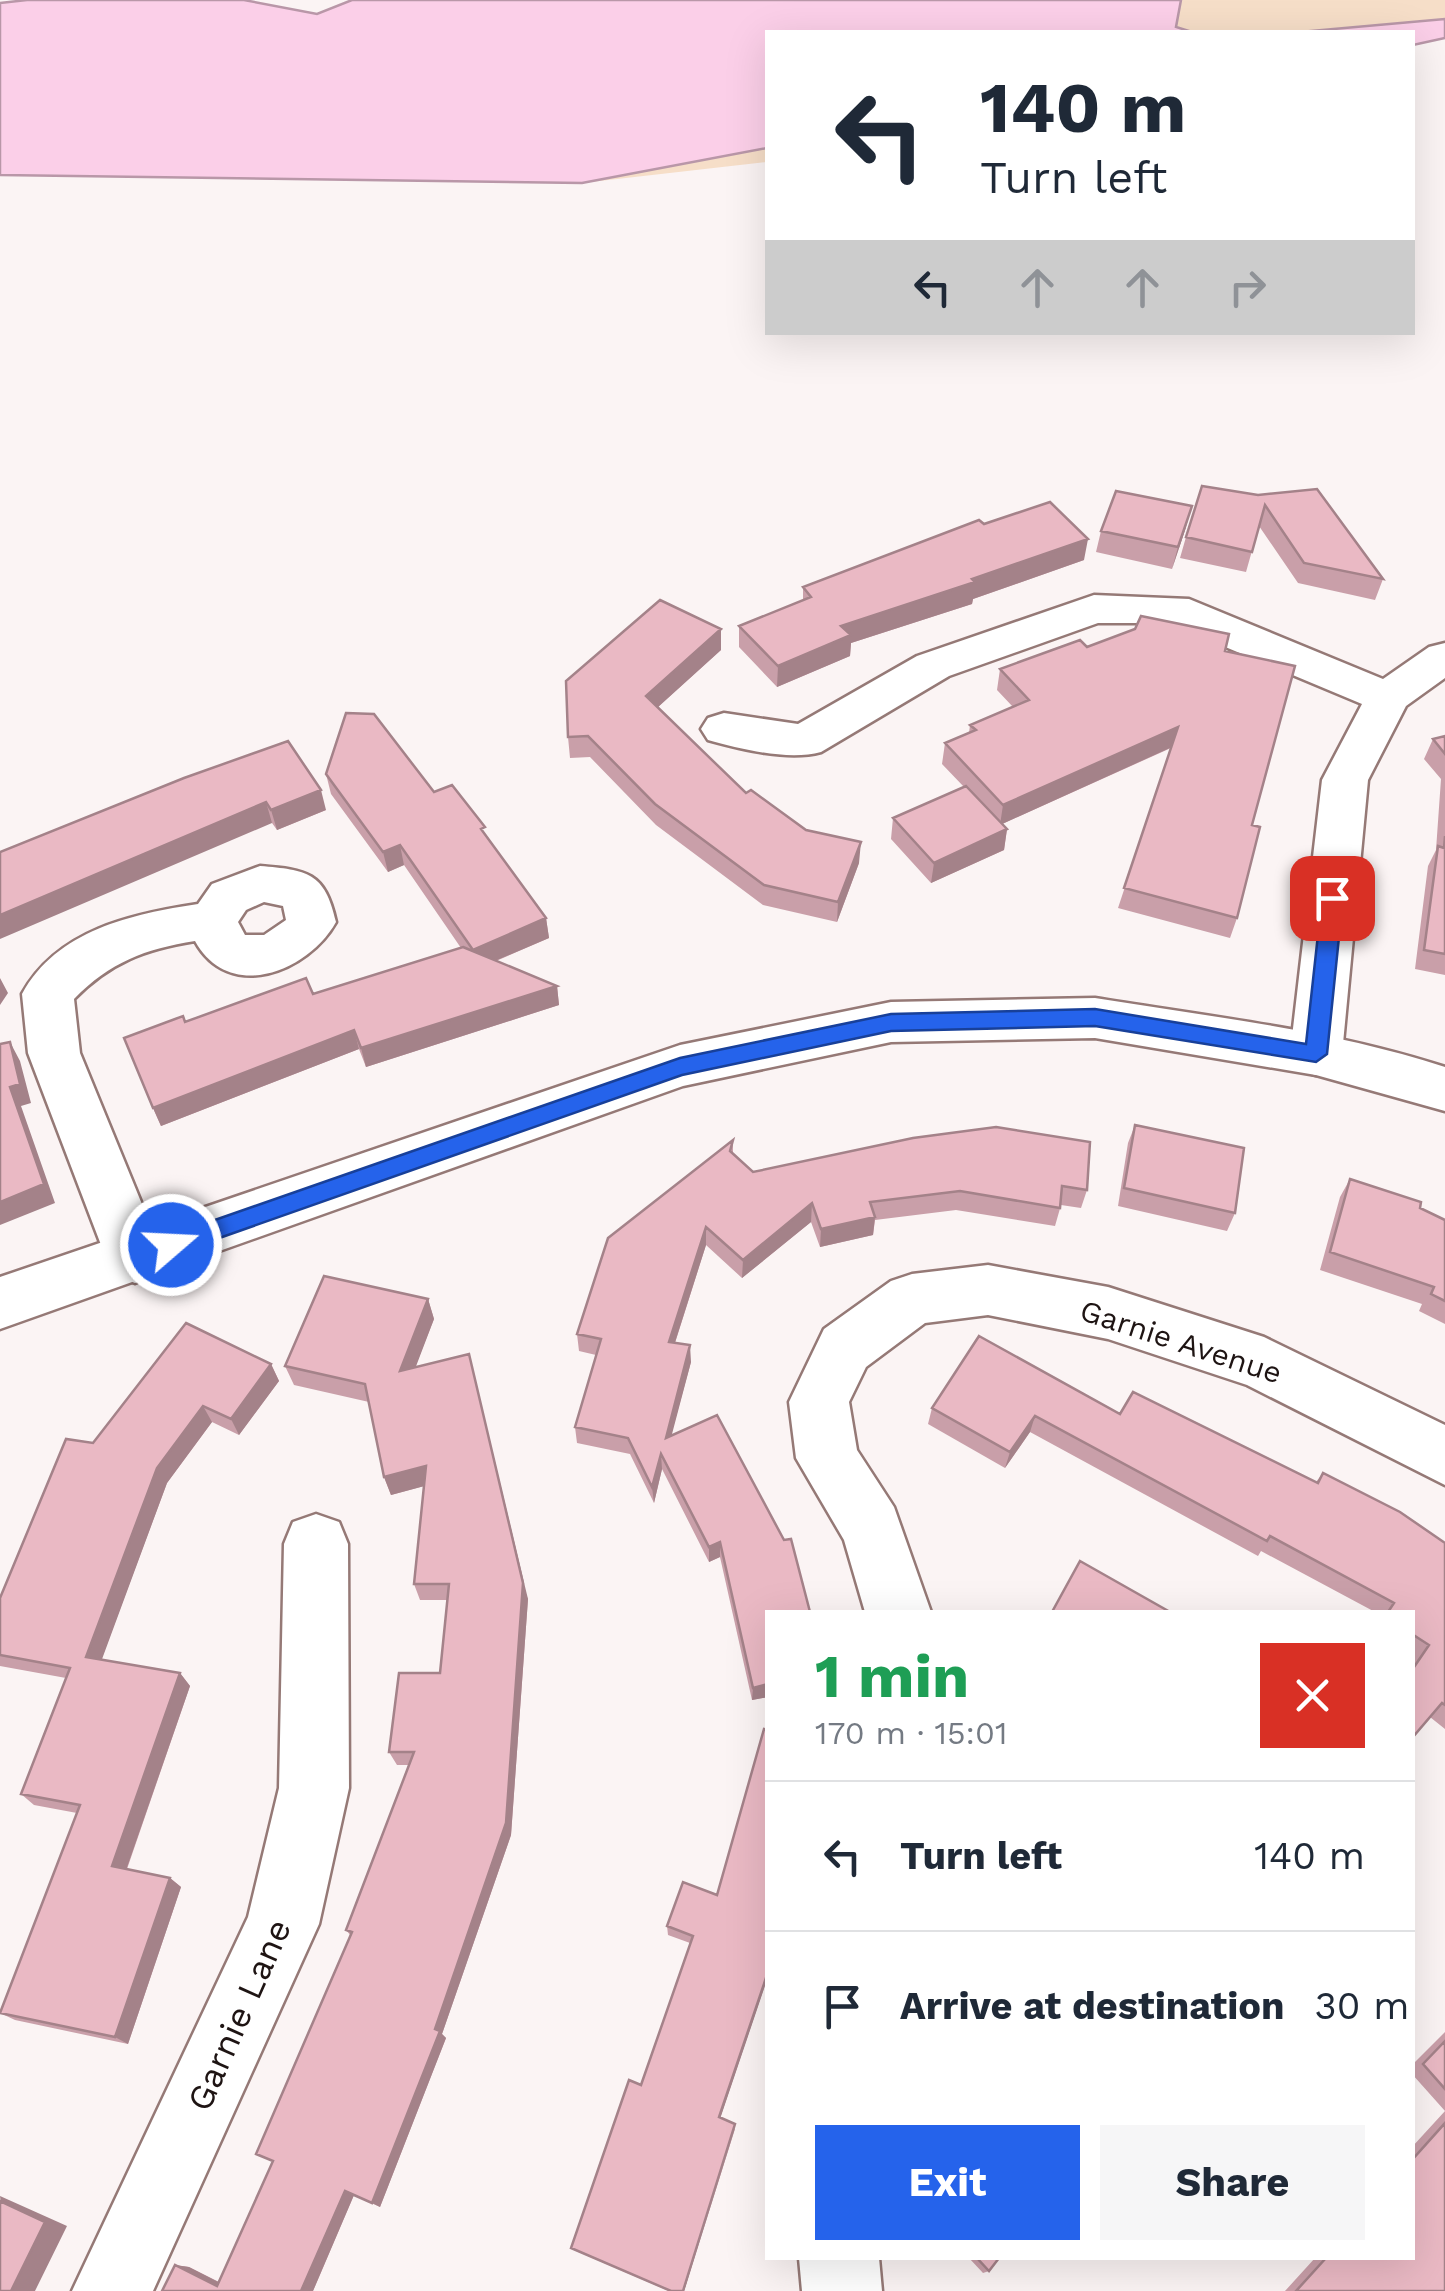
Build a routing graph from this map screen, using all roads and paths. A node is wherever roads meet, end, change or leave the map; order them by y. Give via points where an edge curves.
1 (1445, 657) edge
2 (1388, 697) junction
3 (724, 729) dead end
4 (212, 920) dead end
5 (1316, 1054) junction
6 (1445, 1089) edge
7 (134, 1258) junction
8 (0, 1303) edge
9 (1445, 1456) edge
10 (316, 1544) dead end
11 (897, 1610) edge
12 (839, 2260) edge
13 (112, 2291) edge
14 (842, 2291) edge

1 - 2 street
2 - 3 street via 1174,609 1094,609 933,666 805,741
2 - 5 street via 1345,780
4 - 7 street via 128,933 77,962 48,994 54,1054
5 - 6 street
5 - 7 street via 1095,1018 891,1022 680,1066
7 - 8 street
9 - 11 street, Garnie Avenue via 1264,1364 1108,1313 988,1290 912,1299 845,1348 818,1402 826,1458 872,1528
10 - 13 street, Garnie Lane via 314,1788 283,1924
12 - 14 street

